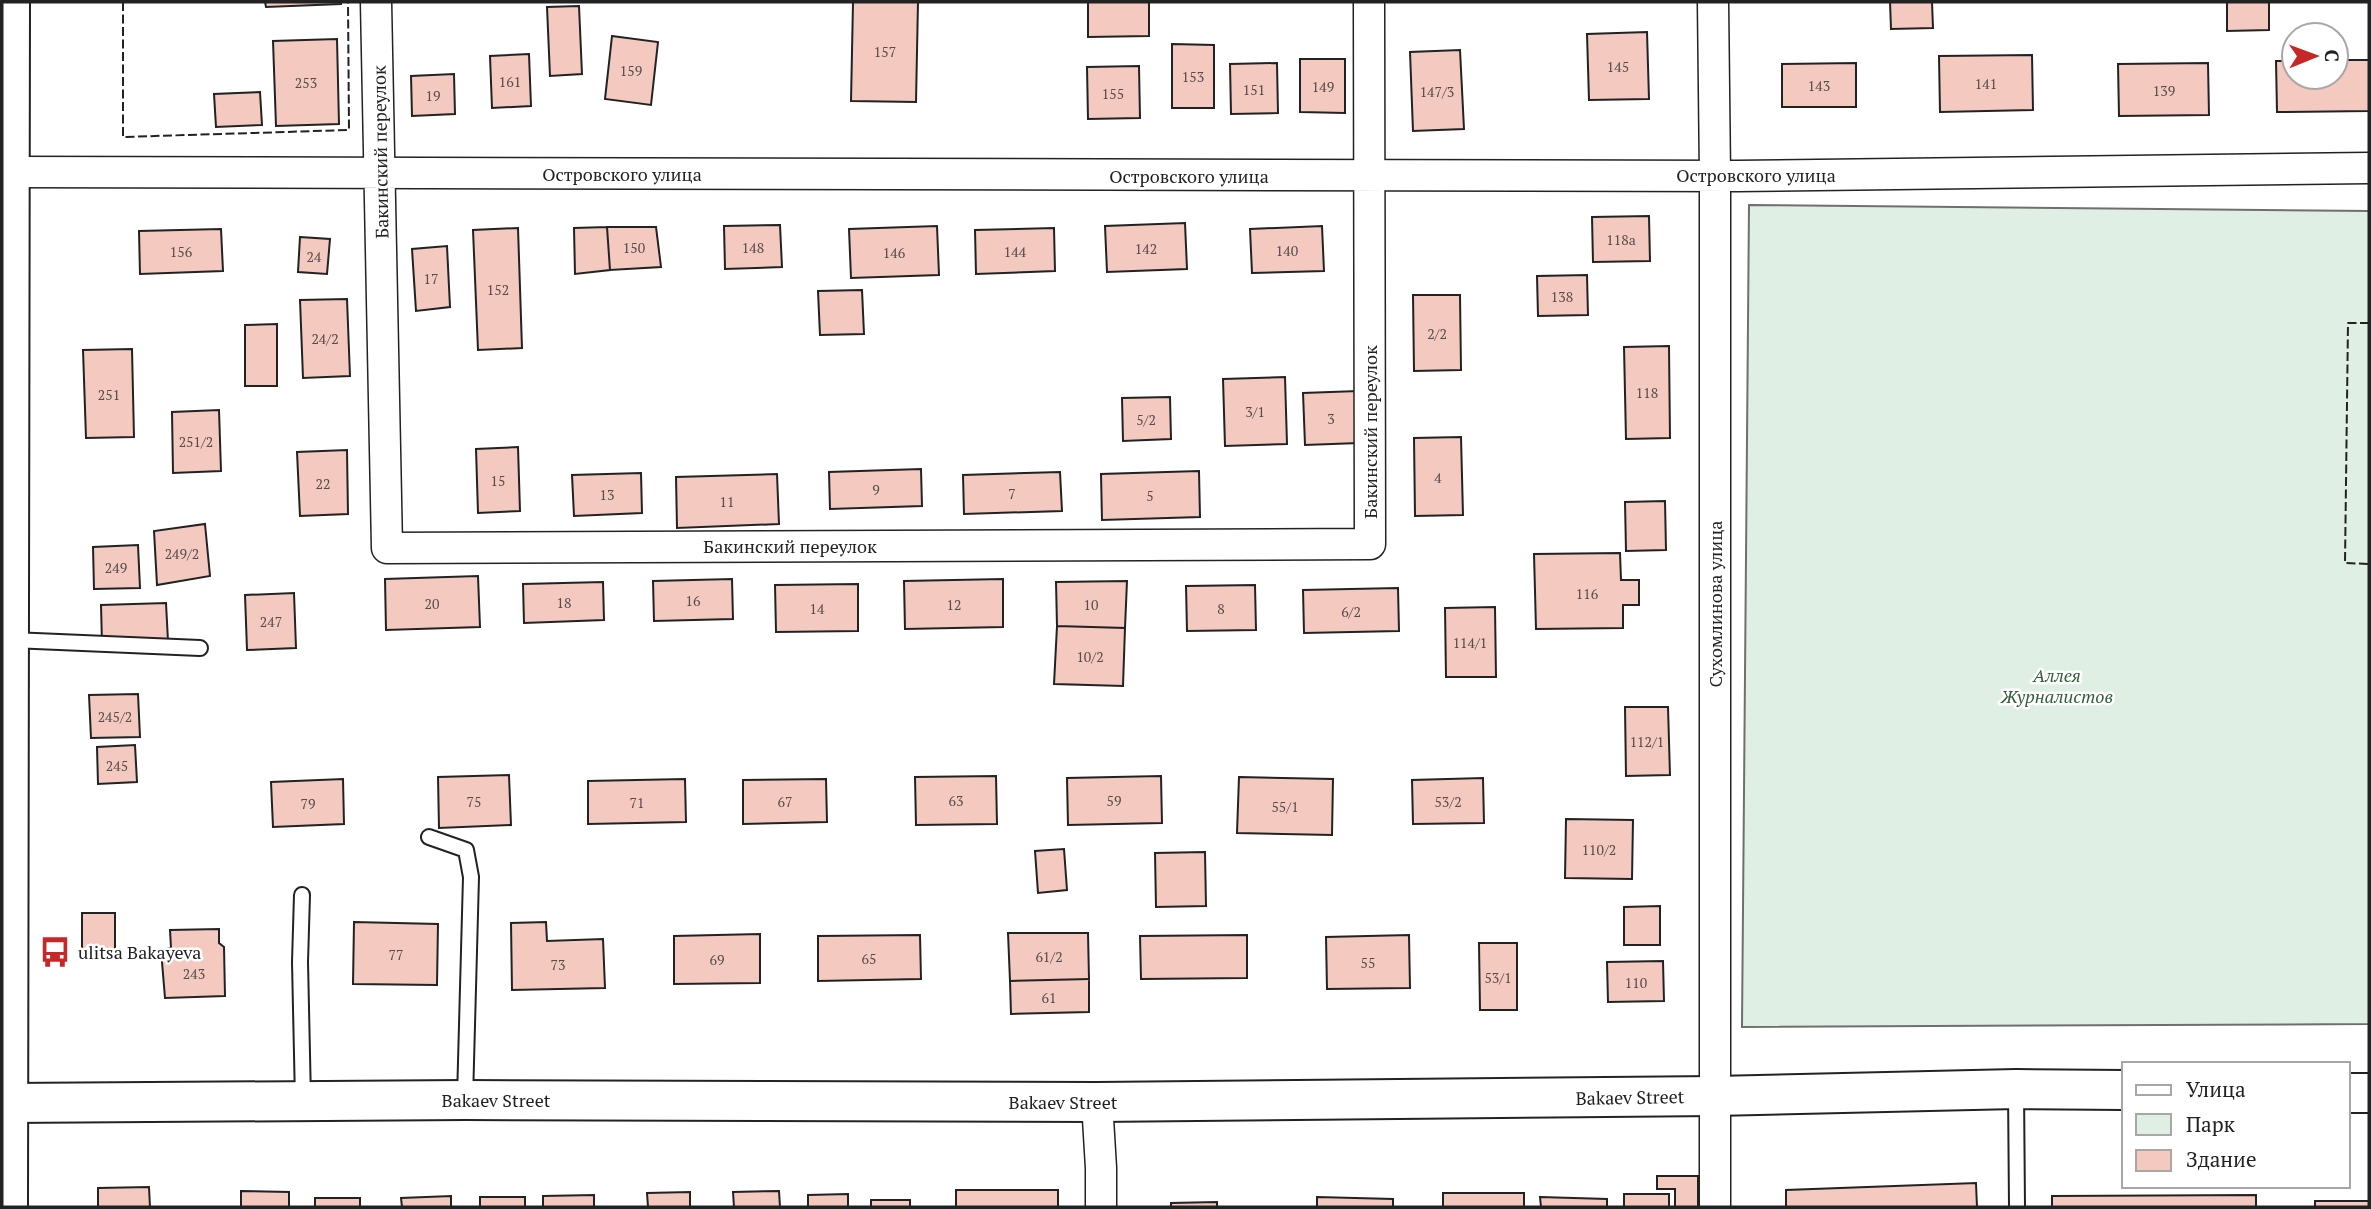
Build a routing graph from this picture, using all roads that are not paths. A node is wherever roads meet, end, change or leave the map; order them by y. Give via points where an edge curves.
1 (10, 2) edge
2 (376, 2) edge
3 (1370, 2) edge
4 (1713, 2) edge
5 (2369, 168) edge
6 (9, 172) junction
7 (380, 173) junction
8 (1370, 176) junction
9 (1715, 176) junction
10 (8, 640) junction
11 (200, 648) dead end
12 (429, 837) dead end
13 (302, 895) dead end
14 (2016, 1089) junction
15 (2122, 1090) edge
16 (2350, 1093) edge
17 (2369, 1093) edge
18 (1715, 1096) junction
19 (465, 1100) junction
20 (303, 1101) junction
21 (1097, 1102) junction
22 (5, 1103) edge
23 (8, 1207) edge
24 (1101, 1207) edge
25 (1715, 1207) edge
26 (2017, 1207) edge

1 - 6 main road
2 - 7 street, Бакинский переулок
3 - 8 street
4 - 9 street, Сухомлинова улица
5 - 9 street, Островского улица
6 - 7 street, Островского улица
6 - 10 main road
7 - 8 street, Островского улица
7 - 8 street, Бакинский переулок via 387,548 1370,544
8 - 9 street, Островского улица
9 - 18 street, Сухомлинова улица
10 - 11 lane
10 - 22 main road
12 - 19 lane via 466,850 471,877
13 - 20 lane
14 - 15 main road, Bakaev Street
14 - 18 main road, Bakaev Street
14 - 26 lane
16 - 17 main road
18 - 21 main road, Bakaev Street
18 - 25 street, Сухомлинова улица
19 - 20 main road, Bakaev Street
19 - 21 main road, Bakaev Street
20 - 22 main road, Bakaev Street
21 - 24 street
22 - 23 main road

